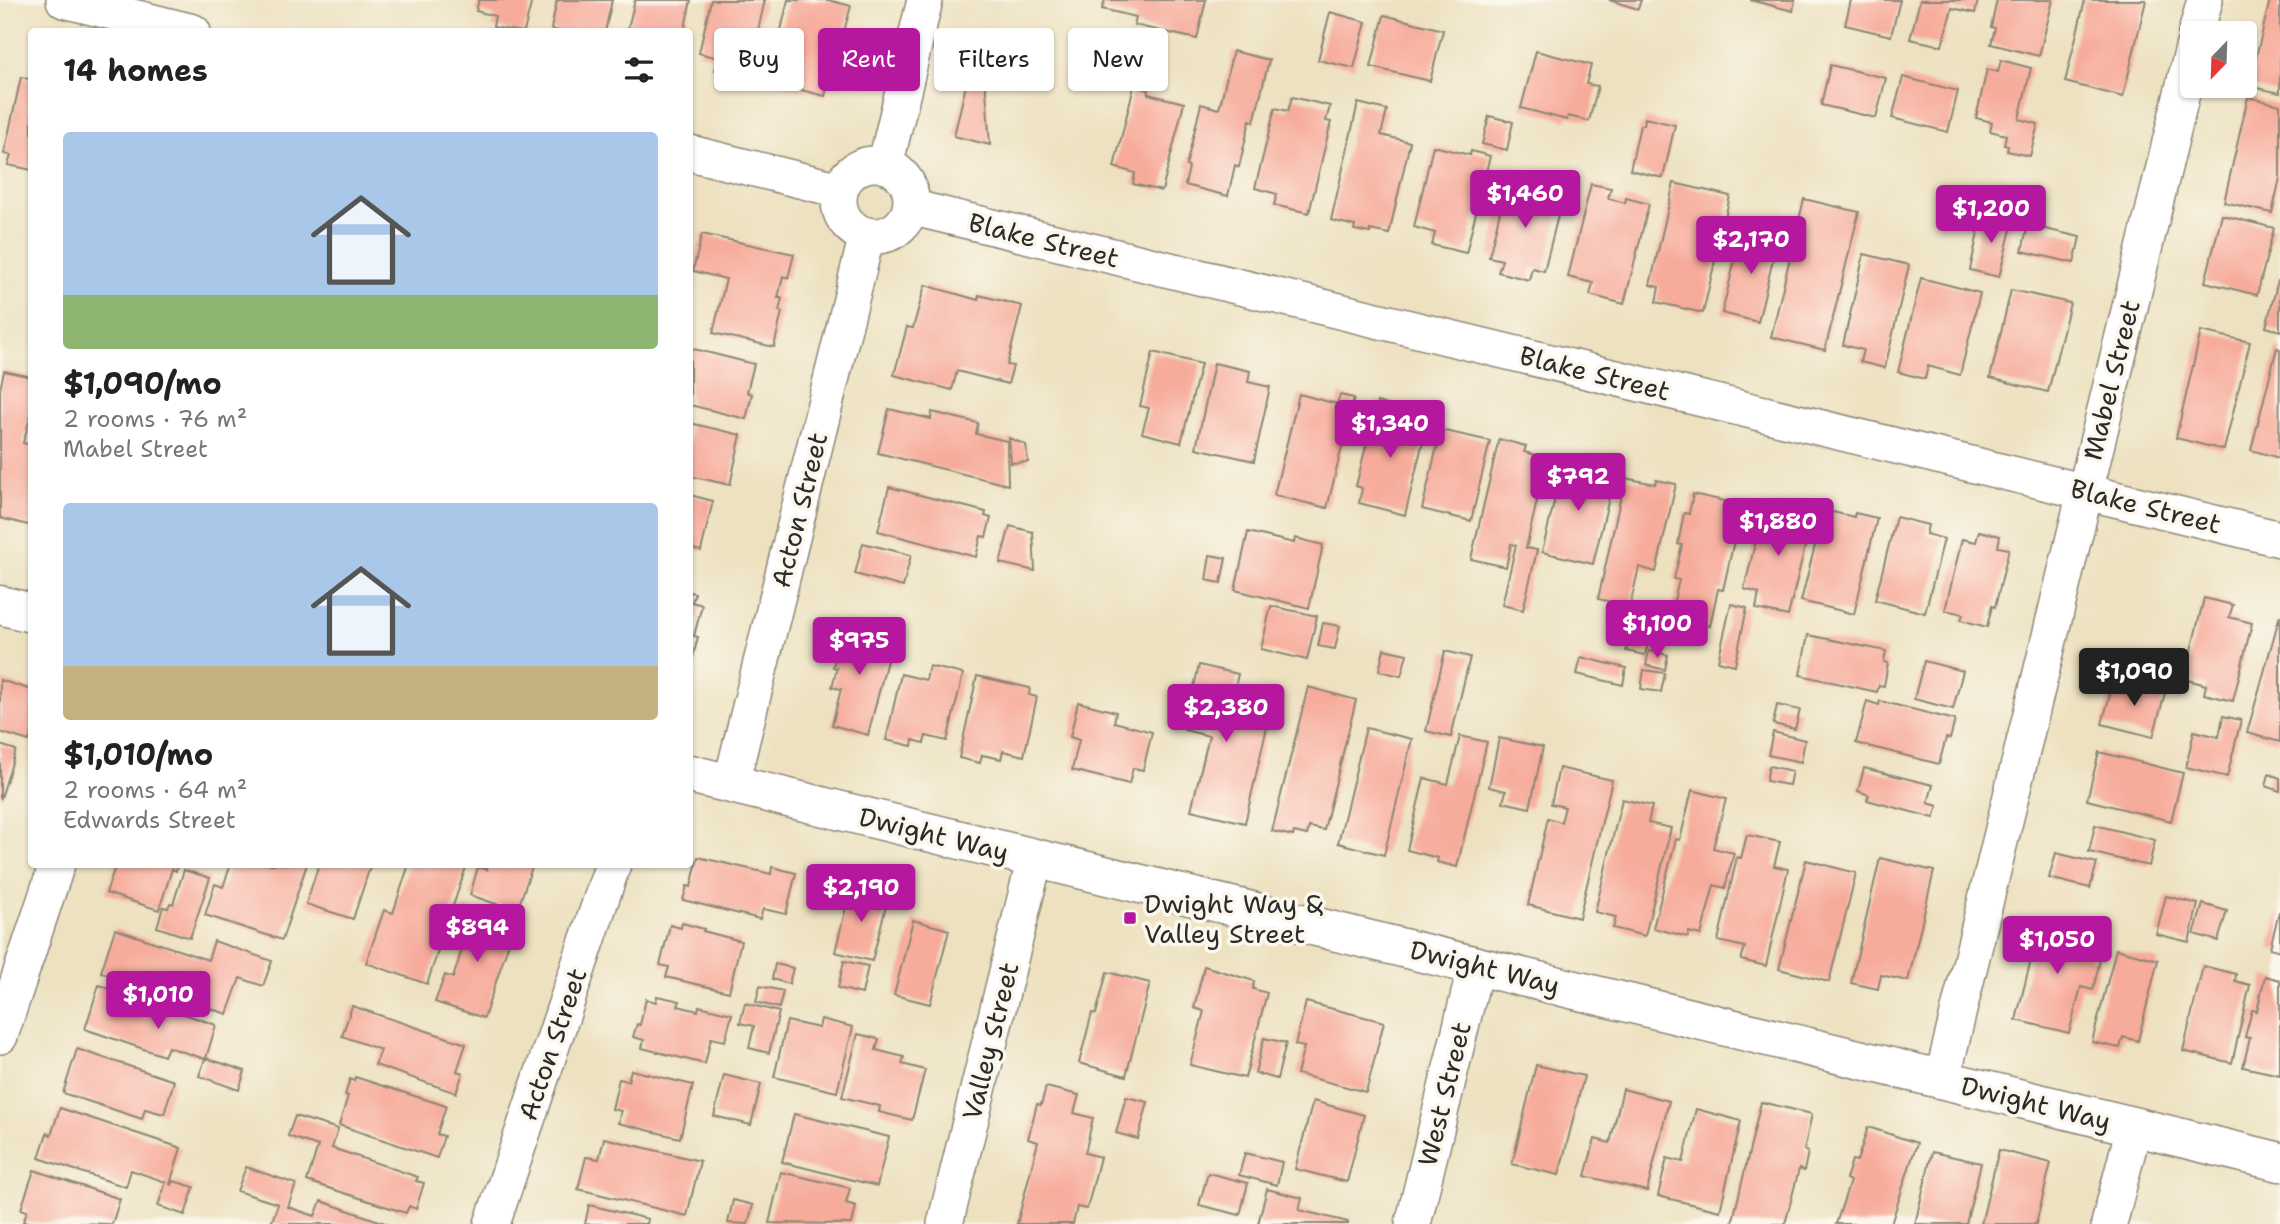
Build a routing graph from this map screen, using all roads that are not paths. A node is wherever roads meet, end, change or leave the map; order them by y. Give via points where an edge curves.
1 (64, 0) edge
2 (925, 0) edge
3 (2205, 0) edge
4 (2199, 21) edge
5 (177, 28) edge
6 (2181, 98) edge
7 (693, 154) edge
8 (885, 166) junction
9 (840, 190) junction
10 (910, 207) junction
11 (866, 235) junction
12 (2084, 491) junction
13 (2280, 539) edge
14 (0, 605) edge
15 (28, 612) edge
16 (693, 775) edge
17 (731, 784) junction
18 (1035, 858) junction
19 (56, 868) edge
20 (611, 868) edge
21 (1476, 965) junction
22 (0, 1036) edge
23 (1942, 1080) junction
24 (2134, 1127) junction
25 (2280, 1162) edge
26 (492, 1224) edge
27 (945, 1224) edge
28 (1413, 1224) edge
29 (2109, 1224) edge

1 - 5 street
2 - 8 street
3 - 4 street
6 - 12 street, Mabel Street
7 - 9 street
8 - 9 street via 858,169
8 - 10 street via 909,186
9 - 11 street via 844,217
10 - 11 street via 906,218 888,234
10 - 12 street, Blake Street
11 - 17 street, Acton Street
12 - 13 street, Blake Street
12 - 23 street, Mabel Street
14 - 15 street
16 - 17 street, Dwight Way
17 - 18 street, Dwight Way
18 - 21 street, Dwight Way
18 - 27 street, Valley Street
19 - 22 street
20 - 26 street, Acton Street
21 - 23 street, Dwight Way
21 - 28 street, West Street
23 - 24 street, Dwight Way
24 - 25 street, Dwight Way
24 - 29 street

